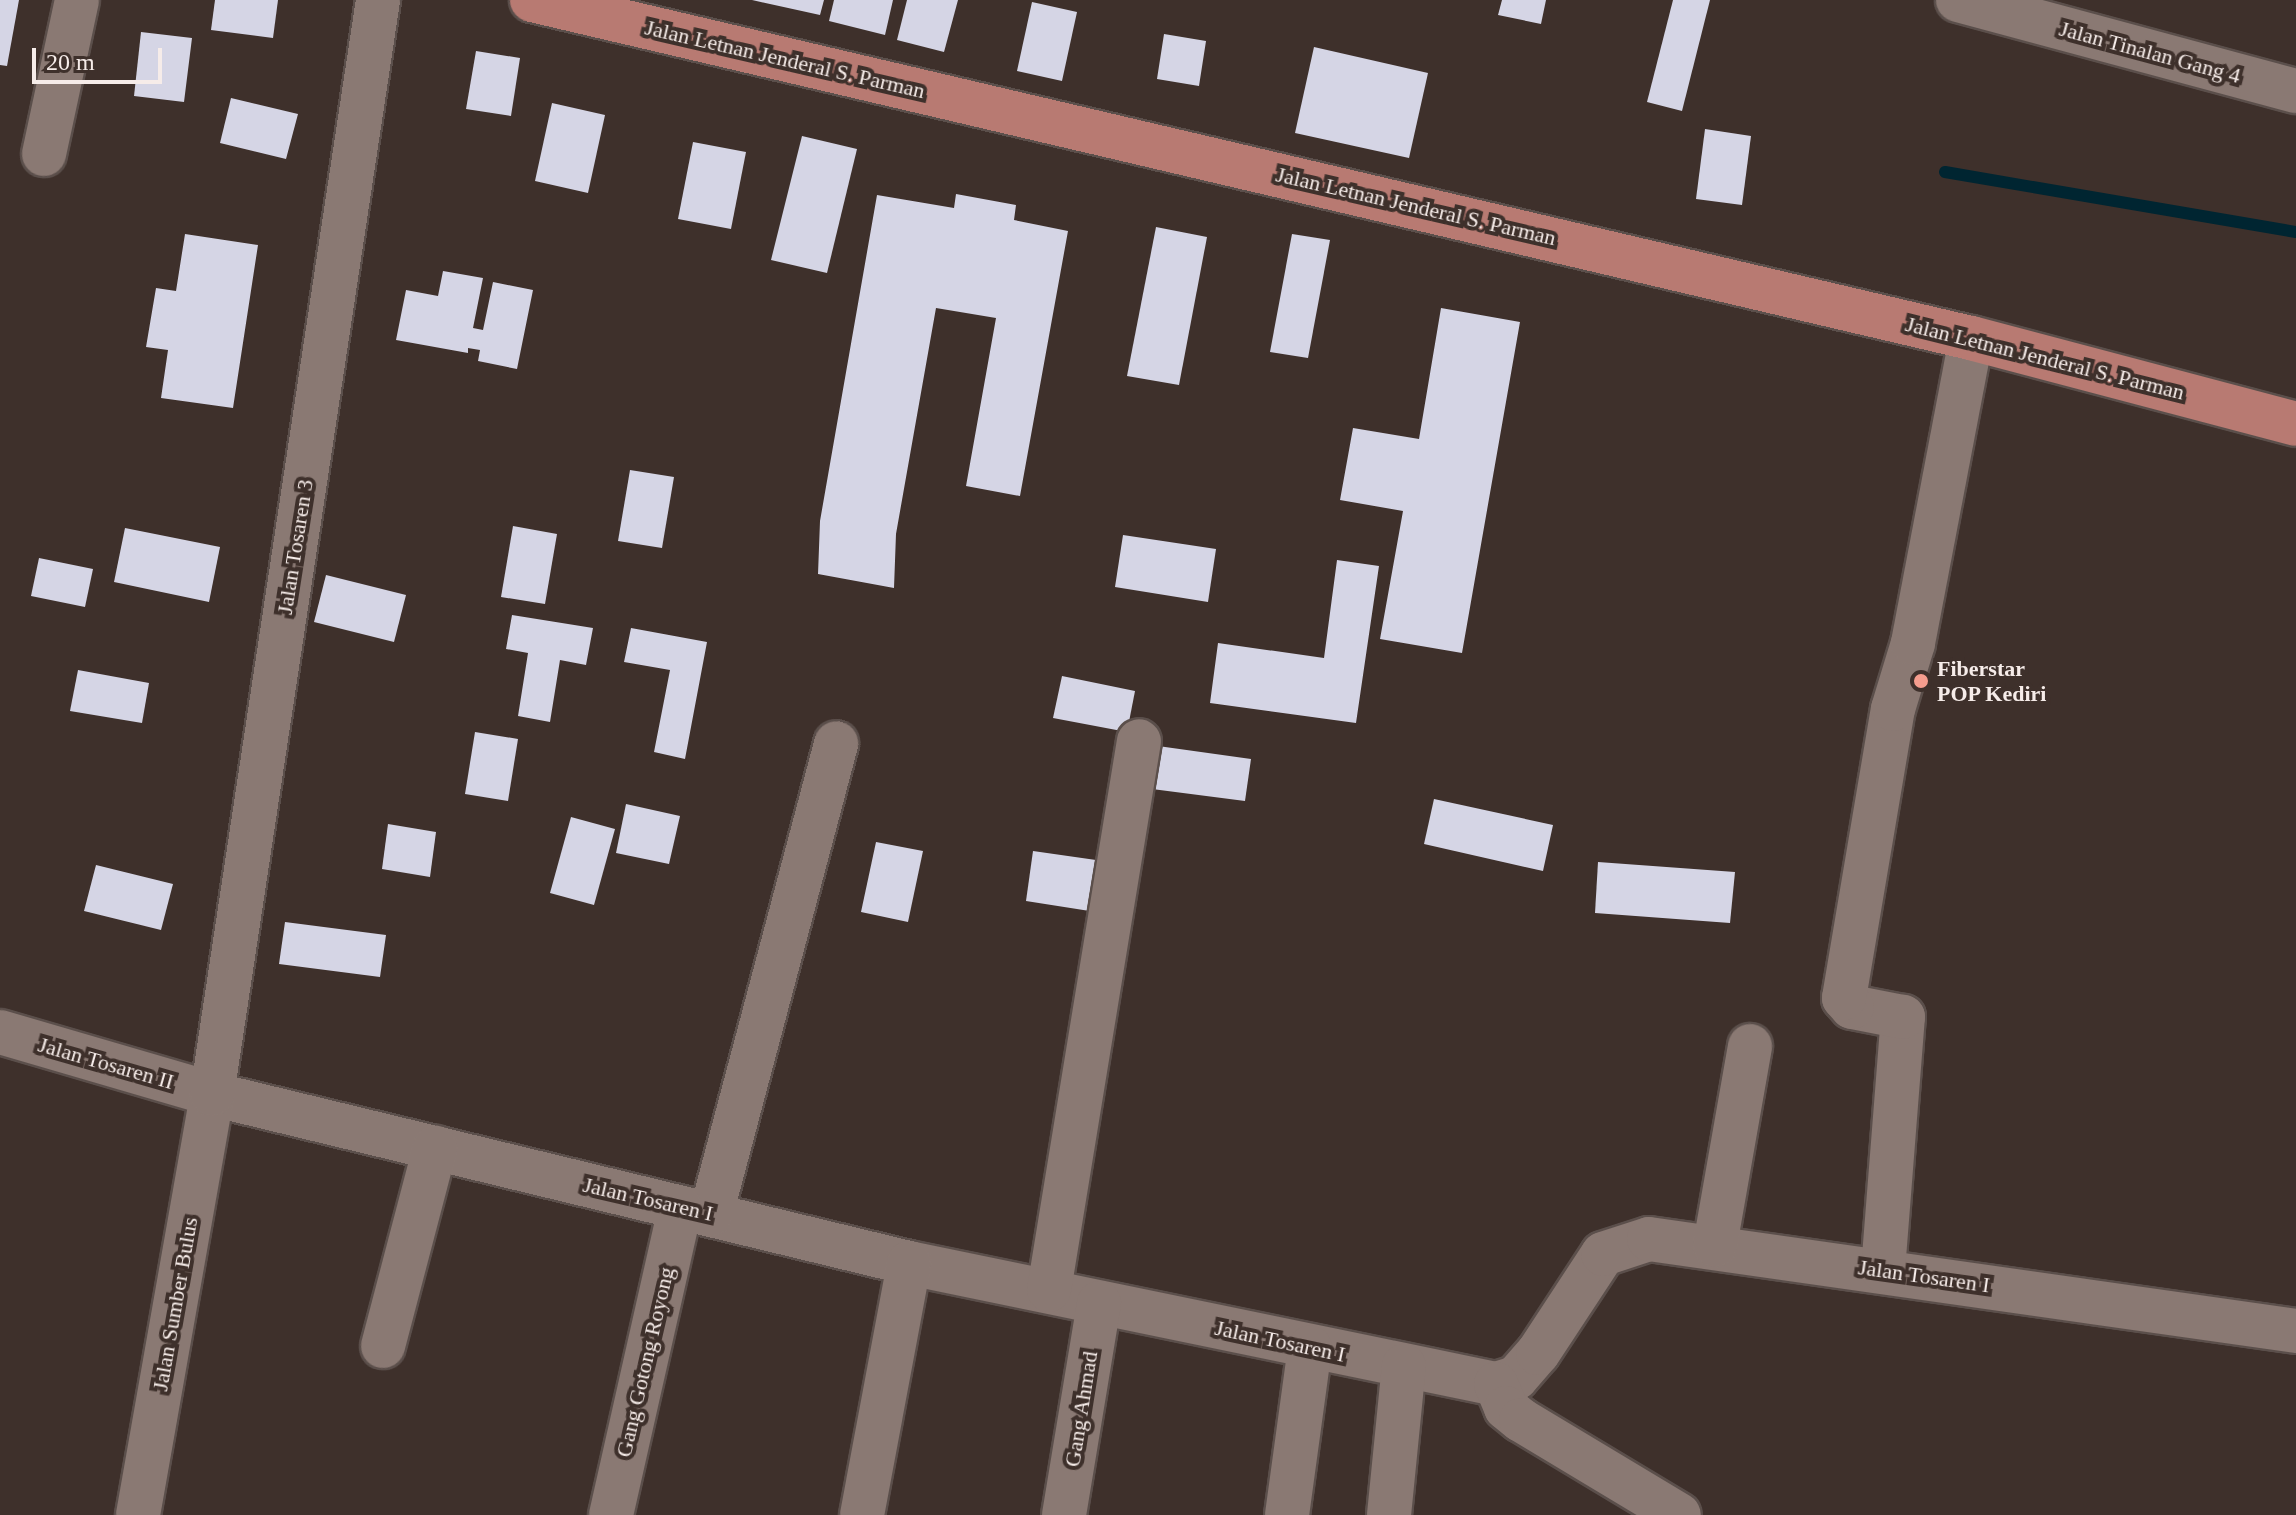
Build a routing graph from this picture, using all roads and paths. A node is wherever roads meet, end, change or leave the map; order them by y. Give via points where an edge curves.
1 (77, 0) edge
2 (378, 0) edge
3 (532, 0) edge
4 (1958, 0) edge
5 (2296, 91) edge
6 (44, 154) dead end
7 (1971, 338) junction
8 (2296, 424) edge
9 (1139, 741) dead end
10 (836, 743) dead end
11 (0, 1032) edge
12 (1750, 1046) dead end
13 (212, 1094) junction
14 (435, 1148) junction
15 (695, 1211) junction
16 (1715, 1245) junction
17 (909, 1263) junction
18 (1883, 1270) junction
19 (1049, 1290) junction
20 (1099, 1303) junction
21 (2296, 1331) edge
22 (383, 1346) dead end
23 (1310, 1348) junction
24 (1404, 1366) junction
25 (1496, 1384) junction
26 (138, 1515) edge
27 (611, 1515) edge
28 (862, 1515) edge
29 (1064, 1515) edge
30 (1287, 1515) edge
31 (1389, 1515) edge
32 (1679, 1515) edge

1 - 6 street
2 - 13 street, Jalan Tosaren 3
3 - 7 main road, Jalan Letnan Jenderal S. Parman
4 - 5 street, Jalan Tinalan Gang 4
7 - 8 main road, Jalan Letnan Jenderal S. Parman
7 - 18 street via 1913,643 1893,709 1844,998 1852,1007 1903,1017
9 - 19 street
10 - 15 street, Gang Gotong Royong
11 - 13 street, Jalan Tosaren II
12 - 16 street
13 - 14 street, Jalan Tosaren I
13 - 26 street, Jalan Sumber Bulus
14 - 15 street, Jalan Tosaren I
14 - 22 street
15 - 17 street, Jalan Tosaren I
15 - 27 street, Gang Gotong Royong
16 - 18 street, Jalan Tosaren I
16 - 25 street, Jalan Tosaren I via 1649,1239 1614,1247 1591,1267 1527,1366 1516,1378
17 - 19 street, Jalan Tosaren I
17 - 28 street
18 - 21 street, Jalan Tosaren I
19 - 20 street, Jalan Tosaren I
20 - 23 street, Jalan Tosaren I
20 - 29 street, Gang Ahmad
23 - 24 street, Jalan Tosaren I
23 - 30 street
24 - 25 street, Jalan Tosaren I
24 - 31 street
25 - 32 street via 1506,1408 1521,1420

